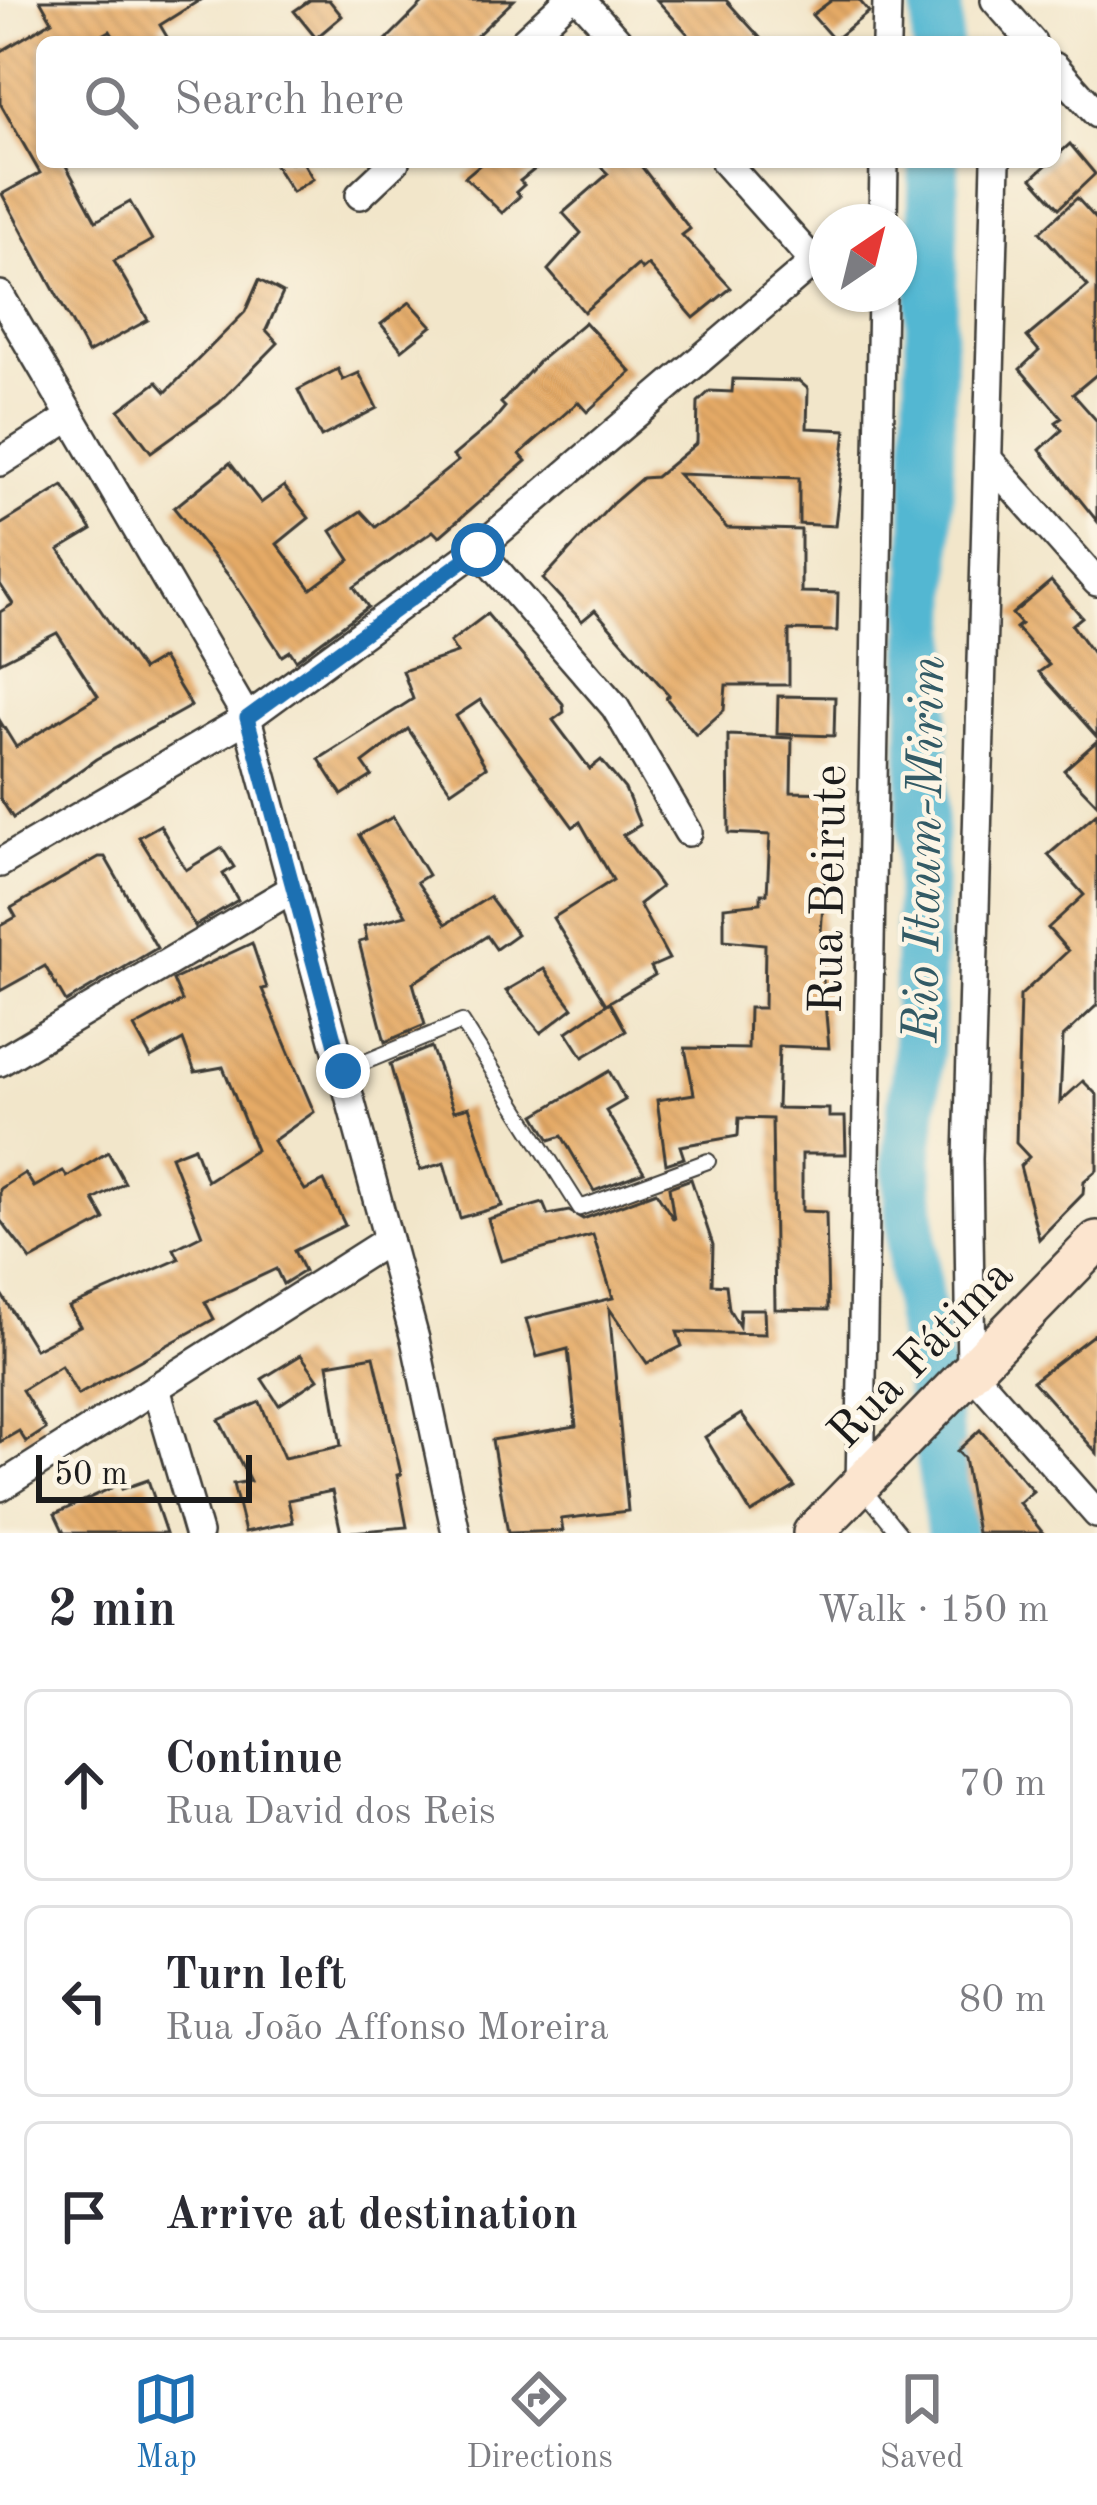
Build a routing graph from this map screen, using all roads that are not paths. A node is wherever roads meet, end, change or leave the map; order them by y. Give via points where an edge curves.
1 (568, 0) edge
2 (581, 0) edge
3 (887, 0) edge
4 (997, 3) edge
5 (529, 36) edge
6 (614, 36) edge
7 (886, 36) edge
8 (999, 36) edge
9 (1027, 36) edge
10 (1061, 74) edge
11 (1097, 114) edge
12 (389, 168) edge
13 (731, 168) edge
14 (884, 168) edge
15 (996, 168) edge
16 (360, 195) dead end
17 (883, 204) edge
18 (809, 251) edge
19 (809, 272) edge
20 (0, 295) edge
21 (881, 312) edge
22 (71, 417) junction
23 (988, 459) junction
24 (0, 462) edge
25 (478, 550) junction
26 (1097, 582) edge
27 (247, 718) junction
28 (688, 832) dead end
29 (0, 863) edge
30 (293, 888) junction
31 (0, 1063) edge
32 (343, 1071) junction
33 (708, 1161) dead end
34 (388, 1240) junction
35 (1097, 1241) edge
36 (958, 1385) junction
37 (156, 1388) junction
38 (860, 1486) junction
39 (0, 1487) edge
40 (1097, 1514) edge
41 (198, 1533) edge
42 (457, 1533) edge
43 (813, 1533) edge
44 (899, 1533) edge

1 - 5 street
2 - 6 street
3 - 7 street
4 - 8 street
4 - 9 street
10 - 11 street
12 - 16 street
13 - 18 street
14 - 17 street
15 - 23 street
19 - 25 street
20 - 22 street
21 - 38 street, Rua Beirute
22 - 24 street
22 - 27 street
23 - 26 street
23 - 36 street
25 - 27 street
25 - 28 street via 626,721
27 - 29 street
27 - 30 street
30 - 31 street
30 - 32 street
32 - 33 lane via 462,1022 580,1208
32 - 34 street
34 - 37 street
34 - 42 street
35 - 36 main road, Rua Fátima
36 - 38 main road, Rua Fátima
36 - 40 street
37 - 39 street
37 - 41 street
38 - 43 main road, Rua Fátima
38 - 44 lane

